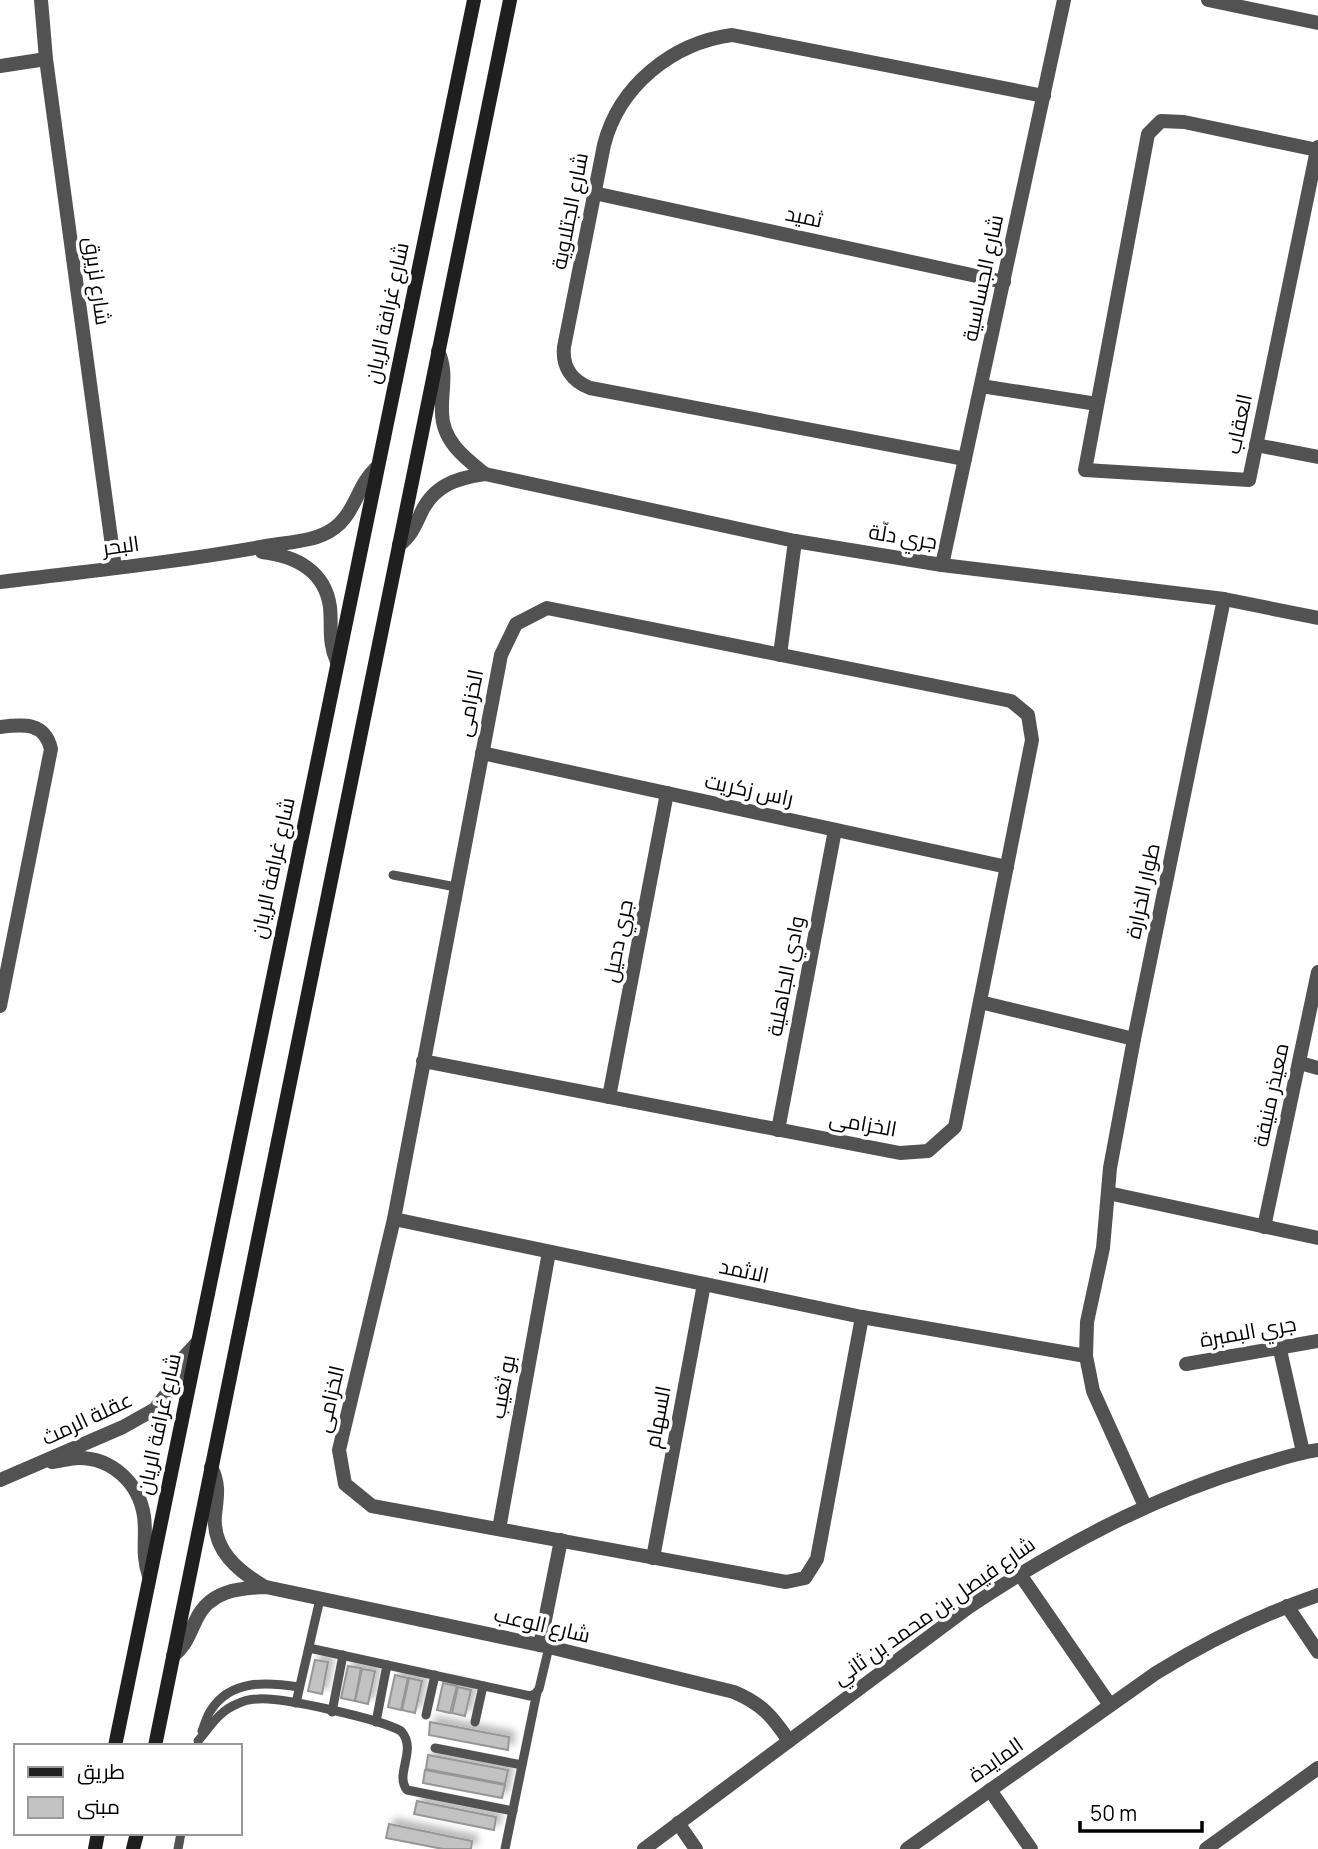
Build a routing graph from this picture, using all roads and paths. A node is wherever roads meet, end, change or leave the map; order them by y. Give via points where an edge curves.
1 (41, 0) edge
2 (474, 0) edge
3 (510, 0) edge
4 (1064, 0) edge
5 (1208, 0) edge
6 (1318, 23) edge
7 (46, 59) junction
8 (0, 66) edge
9 (1044, 96) junction
10 (1318, 148) edge
11 (594, 193) junction
12 (1302, 225) junction
13 (1318, 228) edge
14 (1004, 282) junction
15 (438, 351) junction
16 (981, 386) junction
17 (1097, 404) junction
18 (1256, 444) junction
19 (1318, 457) edge
20 (965, 459) junction
21 (376, 468) junction
22 (485, 474) junction
23 (795, 541) junction
24 (399, 545) junction
25 (247, 550) junction
26 (942, 565) junction
27 (115, 568) junction
28 (0, 582) edge
29 (1224, 598) junction
30 (1318, 618) edge
31 (780, 655) junction
32 (337, 662) junction
33 (0, 727) edge
34 (482, 753) junction
35 (667, 793) junction
36 (835, 830) junction
37 (1007, 867) junction
38 (393, 875) dead end
39 (456, 887) junction
40 (4, 963) edge
41 (1318, 972) edge
42 (980, 1002) junction
43 (0, 1006) edge
44 (1134, 1039) junction
45 (423, 1061) junction
46 (1300, 1063) junction
47 (1318, 1068) edge
48 (609, 1097) junction
49 (778, 1130) junction
50 (1108, 1193) junction
51 (394, 1219) junction
52 (1264, 1227) junction
53 (1318, 1238) edge
54 (549, 1252) junction
55 (704, 1284) junction
56 (862, 1317) junction
57 (1318, 1341) edge
58 (197, 1343) junction
59 (1280, 1350) junction
60 (1086, 1356) junction
61 (1185, 1364) dead end
62 (1318, 1450) edge
63 (1303, 1452) junction
64 (40, 1464) junction
65 (211, 1467) junction
66 (0, 1480) edge
67 (1145, 1506) junction
68 (499, 1529) junction
69 (561, 1540) junction
70 (653, 1558) junction
71 (1019, 1573) junction
72 (149, 1576) junction
73 (266, 1587) junction
74 (1318, 1595) edge
75 (320, 1599) junction
76 (1287, 1606) junction
77 (544, 1646) junction
78 (309, 1648) junction
79 (1318, 1652) edge
80 (343, 1655) junction
81 (173, 1656) junction
82 (387, 1665) junction
83 (435, 1675) junction
84 (483, 1686) junction
85 (299, 1687) junction
86 (537, 1692) junction
87 (296, 1703) junction
88 (1110, 1706) junction
89 (332, 1712) junction
90 (426, 1715) dead end
91 (376, 1722) junction
92 (475, 1722) dead end
93 (789, 1741) junction
94 (198, 1743) edge
95 (115, 1744) edge
96 (155, 1744) edge
97 (435, 1748) dead end
98 (522, 1765) junction
99 (1318, 1768) edge
100 (990, 1790) junction
101 (513, 1811) junction
102 (678, 1823) junction
103 (505, 1849) edge
104 (644, 1849) edge
105 (696, 1849) edge
106 (907, 1849) edge
107 (1031, 1849) edge
108 (1206, 1849) edge

1 - 7 street, شارع لزيرق
2 - 21 main road, شارع غرافة الريان
3 - 15 main road
4 - 9 street, شارع الجساسية
5 - 6 street
7 - 8 street
7 - 27 street, شارع لزيرق
9 - 11 street, شارع الجتلاوية via 747,36 716,37 686,48 646,75 624,99 608,129
9 - 14 street, شارع الجساسية
10 - 12 street, العقاب
10 - 17 street, العقاب via 1184,122 1161,121 1148,134
11 - 14 street, ثميد
11 - 20 street, شارع الجتلاوية via 564,347 567,369 576,381 590,388
12 - 13 street
12 - 18 street, العقاب
14 - 16 street, شارع الجساسية
15 - 22 street, جري دلّة via 444,371 445,429 464,458
15 - 24 main road
16 - 17 street
16 - 20 street, شارع الجساسية
17 - 18 street, العقاب via 1085,470 1248,480
18 - 19 street
20 - 26 street, شارع الجساسية
21 - 25 street, البحر via 351,510 332,530
21 - 32 main road, شارع غرافة الريان
22 - 23 street, جري دلّة
22 - 24 street, جري دلّة via 438,489
23 - 26 street, جري دلّة
23 - 31 street
24 - 65 main road
25 - 27 street, البحر
25 - 32 street, البحر via 286,555 319,579 329,605 330,640
26 - 29 street, جري دلّة
27 - 28 street, البحر
29 - 30 street, جري دلّة
29 - 44 street, طوار الخرارة
31 - 34 street, الخزامى via 547,608 516,624 500,655
31 - 37 street, الخزامى via 1012,701 1028,715 1032,740
32 - 58 main road, شارع غرافة الريان
33 - 40 street via 37,727 51,749
34 - 35 street, راس زكريت
34 - 39 street, الخزامى
35 - 36 street, راس زكريت
35 - 48 street, جري دحيل
36 - 37 street, راس زكريت
36 - 49 street, وادي الجاهلية
37 - 42 street, الخزامى
38 - 39 lane
39 - 45 street, الخزامى
40 - 43 street
41 - 46 street, معيذر منيفة
42 - 44 street
42 - 49 street, الخزامى via 956,1127 928,1150 900,1153
44 - 50 street, طوار الخرارة
45 - 48 street, الخزامى
45 - 51 street, الخزامى
46 - 47 street
46 - 52 street, معيذر منيفة
48 - 49 street, الخزامى
50 - 52 street
50 - 60 street, طوار الخرارة via 1103,1248 1087,1322
51 - 54 street, الاثمد
51 - 68 street, الخزامى via 339,1450 345,1484 372,1506
52 - 53 street
54 - 55 street, الاثمد
54 - 68 street, بو ثغيب
55 - 56 street, الاثمد
55 - 70 street, السهام
56 - 60 street, الاثمد
56 - 70 street, الخزامى via 817,1559 805,1578 786,1583
57 - 59 street, جري البمبرة
58 - 64 street, عقلة الرمث via 155,1409
58 - 72 main road, شارع غرافة الريان
59 - 61 street, جري البمبرة
59 - 63 street
60 - 67 street, طوار الخرارة via 1099,1408
62 - 63 street, شارع فيصل بن محمد بن ثاني
63 - 67 street, شارع فيصل بن محمد بن ثاني
64 - 66 street, عقلة الرمث
64 - 72 street, عقلة الرمث via 92,1460 128,1479 143,1511
65 - 73 street, شارع الوعب via 218,1488 215,1518 223,1550 243,1574
65 - 81 main road
67 - 71 street, شارع فيصل بن محمد بن ثاني
68 - 69 street, الخزامى
69 - 70 street, الخزامى
69 - 77 street
71 - 88 street
71 - 93 street, شارع فيصل بن محمد بن ثاني
72 - 95 main road, شارع غرافة الريان
73 - 75 street, شارع الوعب
73 - 81 street, شارع الوعب via 215,1597 199,1612 186,1643
74 - 76 street, المايدة
75 - 77 street, شارع الوعب
75 - 78 lane
76 - 79 street
76 - 88 street, المايدة via 1198,1647
77 - 86 lane
77 - 93 street, شارع الوعب via 734,1692 757,1702
78 - 80 lane
78 - 85 lane
80 - 82 lane
80 - 89 lane
81 - 96 main road
82 - 83 lane
82 - 91 lane
83 - 84 lane
83 - 90 lane
84 - 86 lane via 526,1695
84 - 92 lane
85 - 87 lane
85 - 94 lane via 257,1683 223,1697 210,1710
86 - 98 lane
87 - 89 lane
87 - 94 lane via 256,1699 237,1704 220,1713
88 - 100 street, المايدة
89 - 91 lane
91 - 101 lane via 406,1736 403,1781 407,1790
93 - 102 street, شارع فيصل بن محمد بن ثاني
97 - 98 lane
98 - 101 lane
99 - 108 street
100 - 106 street, المايدة
100 - 107 street
101 - 103 lane
102 - 104 street, شارع فيصل بن محمد بن ثاني
102 - 105 street

